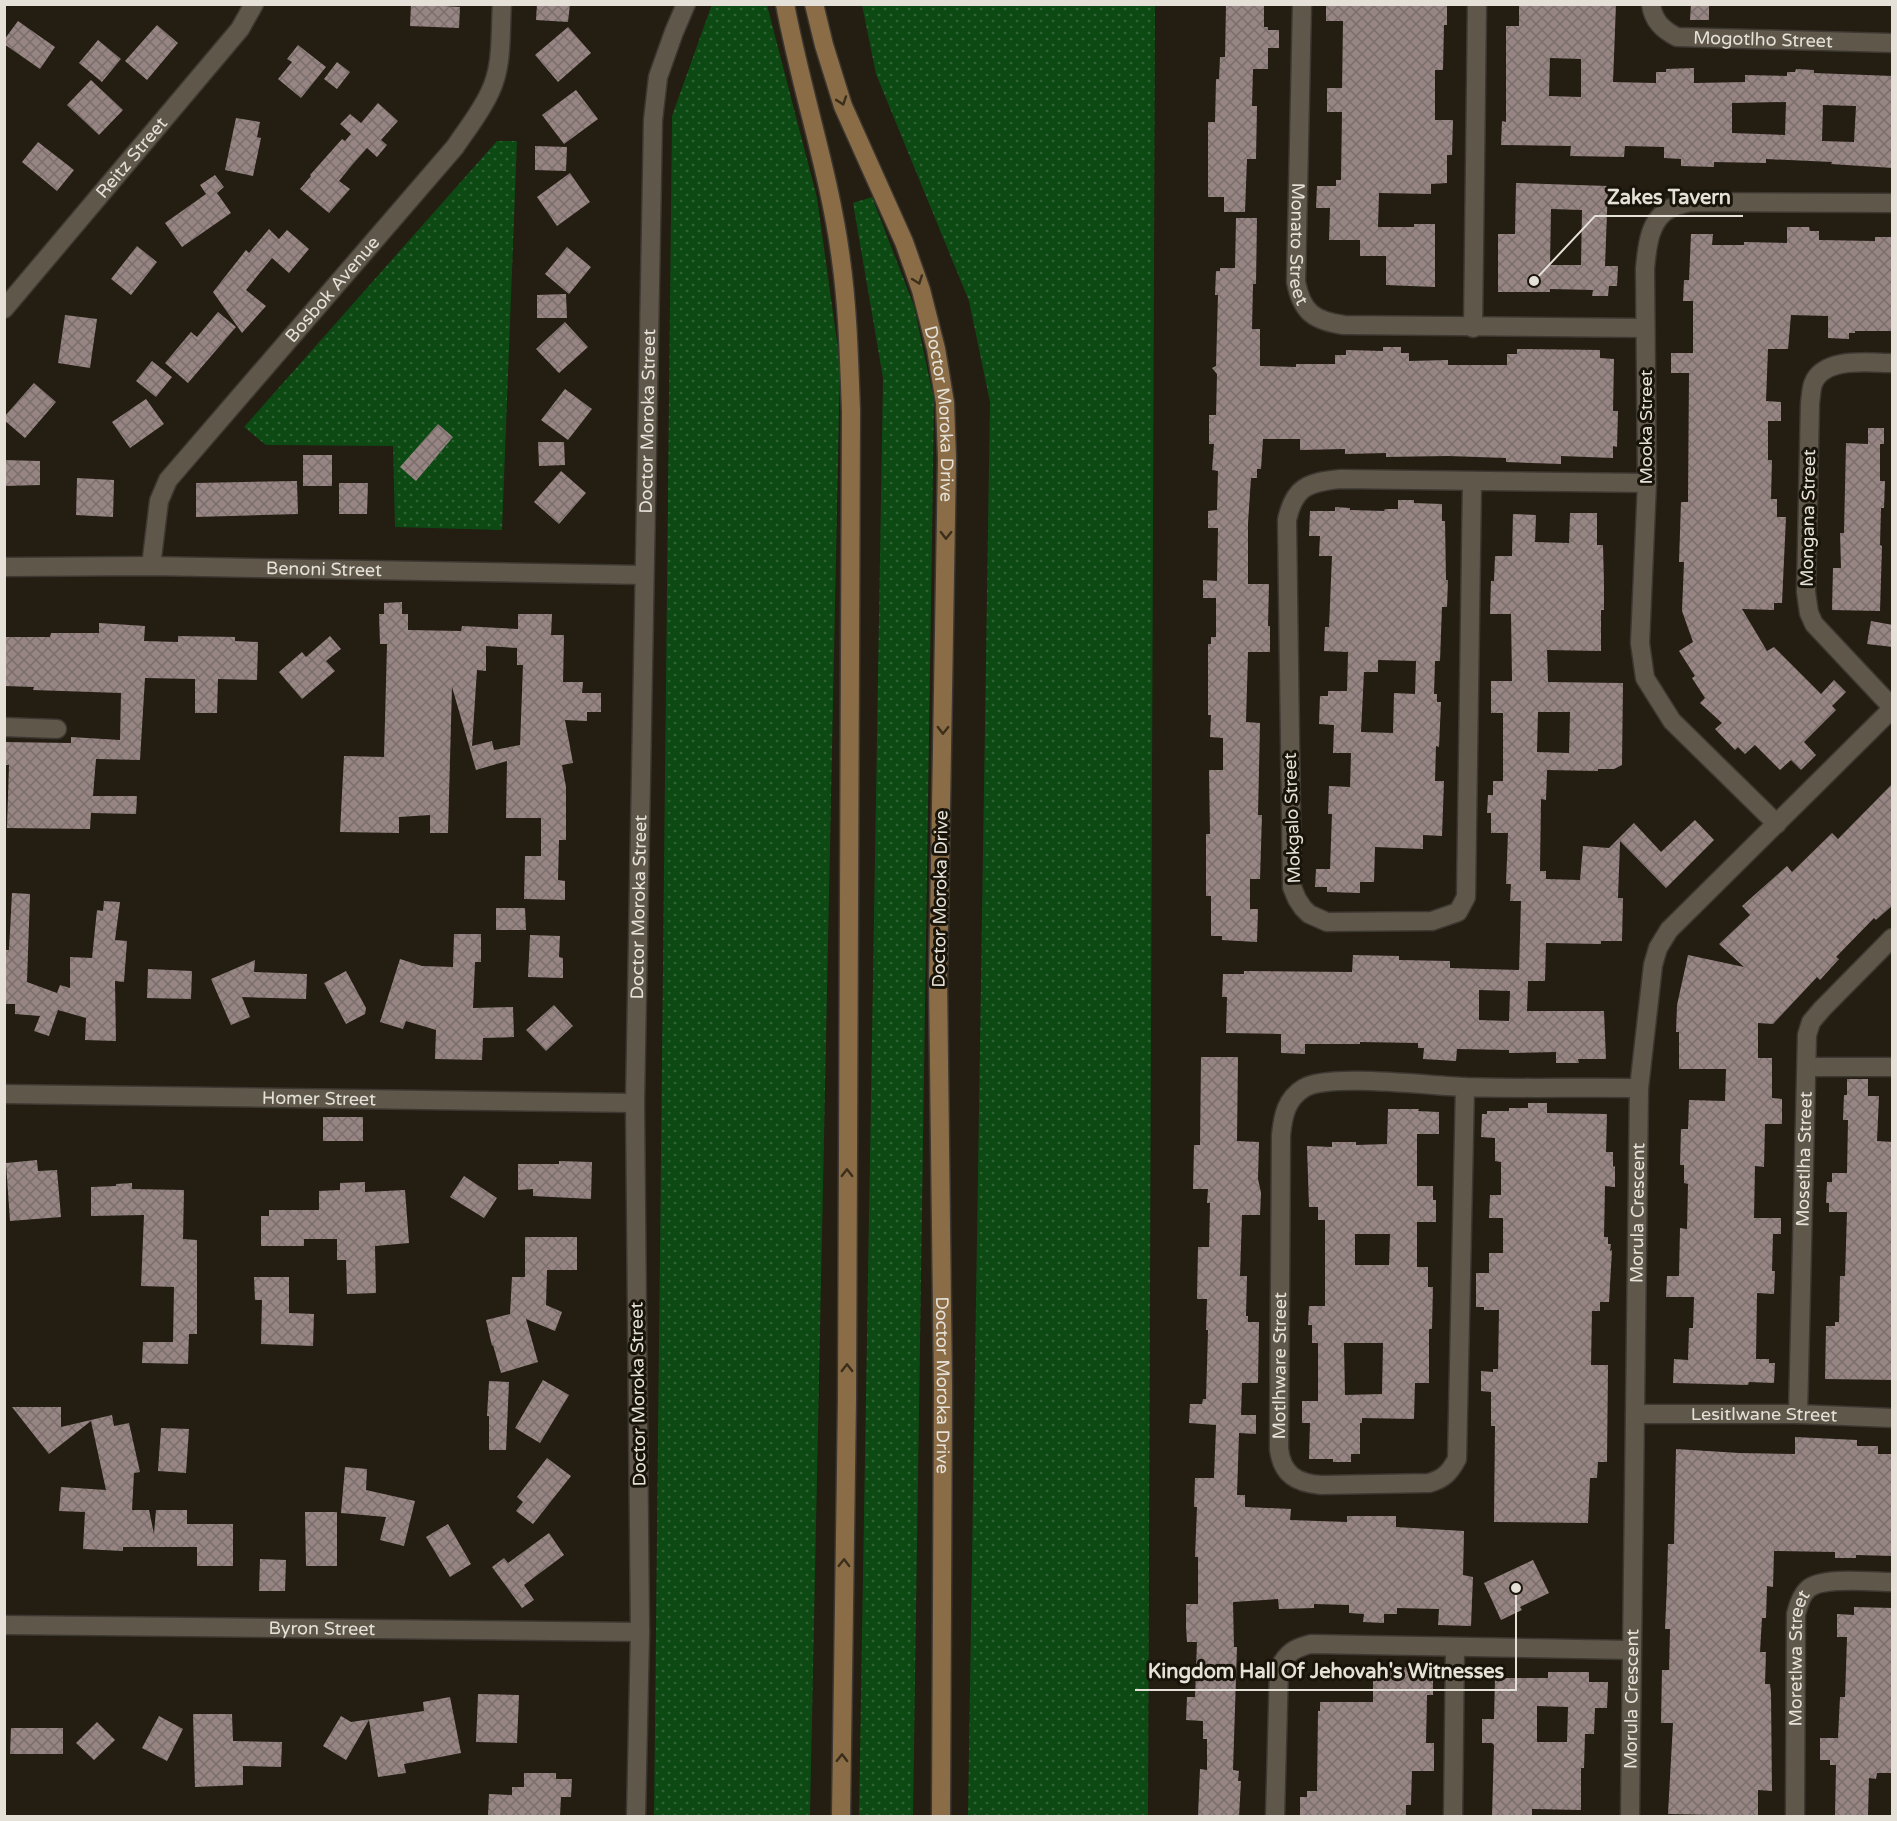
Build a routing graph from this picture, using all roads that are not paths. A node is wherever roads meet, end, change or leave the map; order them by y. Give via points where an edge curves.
1 (254, 4) edge
2 (502, 4) edge
3 (686, 4) edge
4 (785, 4) edge
5 (814, 4) edge
6 (1302, 4) edge
7 (1477, 4) edge
8 (1652, 4) edge
9 (1893, 43) edge
10 (1893, 203) edge
11 (4, 309) edge
12 (1473, 328) junction
13 (1645, 328) junction
14 (1893, 363) edge
15 (1472, 482) junction
16 (1647, 483) junction
17 (151, 566) junction
18 (4, 567) edge
19 (644, 575) junction
20 (1893, 708) edge
21 (4, 727) edge
22 (57, 729) dead end
23 (1777, 824) junction
24 (1893, 938) edge
25 (1807, 1067) junction
26 (1893, 1067) edge
27 (1465, 1087) junction
28 (1639, 1088) junction
29 (4, 1094) edge
30 (635, 1103) junction
31 (1635, 1414) junction
32 (1798, 1414) junction
33 (1893, 1418) edge
34 (1893, 1582) edge
35 (4, 1625) edge
36 (640, 1632) junction
37 (1455, 1647) junction
38 (1630, 1650) junction
39 (636, 1816) edge
40 (841, 1816) edge
41 (941, 1816) edge
42 (1275, 1816) edge
43 (1453, 1816) edge
44 (1630, 1816) edge
45 (1795, 1816) edge

1 - 11 street, Reitz Street via 240,29
2 - 17 street, Bosbok Avenue via 498,64 491,91 477,114 455,147 168,480 159,501
3 - 19 street, Doctor Moroka Street via 658,77 653,120
40 -> 4 street via 847,1399 850,400 841,259
5 -> 41 street, Doctor Moroka Drive via 843,106 904,242 921,290 945,403 938,980 943,1377
6 - 12 street, Monato Street via 1298,296 1314,317 1326,323
7 - 12 street
8 - 9 street, Mogotlho Street via 1664,31 1677,37
10 - 13 street, Mooka Street via 1719,201 1690,202 1670,208 1654,225 1647,243
12 - 13 street, Monato Street
13 - 16 street, Mooka Street
14 - 20 street, Mongana Street via 1846,362 1820,374 1814,382 1810,403 1806,592 1814,624
15 - 15 street, Mokgalo Street via 1320,481 1300,489 1291,503 1287,520 1293,887 1303,908 1327,922 1432,921 1458,912 1466,897
15 - 16 street, Mokgalo Street
16 - 23 street, Mooka Street via 1640,643 1645,678 1672,721
17 - 18 street, Benoni Street
17 - 19 street, Benoni Street
19 - 30 street, Doctor Moroka Street
20 - 23 street, Morula Crescent
21 - 22 street
23 - 28 street, Morula Crescent via 1669,930 1658,948 1649,989
24 - 25 street, Mosetlha Street via 1811,1022
25 - 26 street
25 - 32 street, Mosetlha Street
27 - 27 street, Motlhware Street via 1321,1082 1304,1088 1289,1101 1283,1115 1279,1449 1287,1471 1305,1484 1429,1483 1452,1470 1457,1459
27 - 28 street, Motlhware Street
28 - 31 street, Morula Crescent
29 - 30 street, Homer Street
30 - 36 street, Doctor Moroka Street
31 - 32 street, Lesitlwane Street
31 - 38 street, Morula Crescent
32 - 33 street, Lesitlwane Street
34 - 45 street, Moretlwa Street via 1819,1582 1800,1601 1796,1614
35 - 36 street, Byron Street
36 - 39 street, Doctor Moroka Street
37 - 38 street
37 - 42 street via 1311,1644 1286,1655 1279,1668 1277,1686
37 - 43 street
38 - 44 street, Morula Crescent

